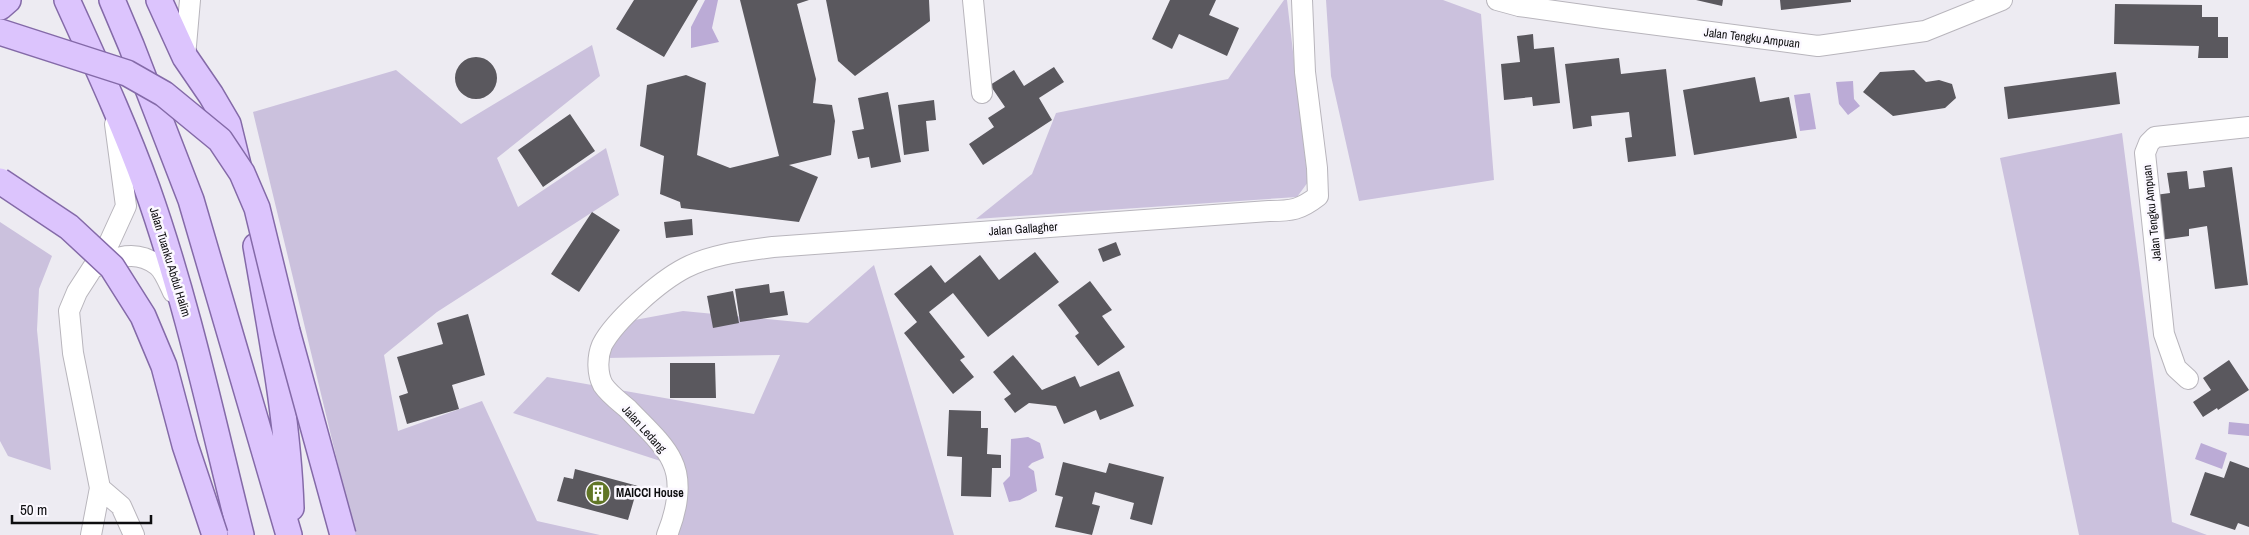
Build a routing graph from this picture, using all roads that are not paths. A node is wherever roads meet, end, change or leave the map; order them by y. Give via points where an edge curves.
1 (8, 0) edge
2 (67, 0) edge
3 (112, 0) edge
4 (159, 0) edge
5 (190, 0) edge
6 (973, 0) edge
7 (1302, 0) edge
8 (1497, 0) edge
9 (2002, 0) edge
10 (0, 7) edge
11 (1607, 9) edge
12 (0, 32) edge
13 (184, 57) junction
14 (107, 87) junction
15 (982, 93) dead end
16 (2249, 127) edge
17 (0, 181) edge
18 (92, 268) junction
19 (187, 315) junction
20 (2188, 379) dead end
21 (603, 385) joint
22 (100, 488) junction
23 (91, 535) edge
24 (134, 535) edge
25 (215, 535) edge
26 (241, 535) edge
27 (290, 535) edge
28 (343, 535) edge
29 (667, 535) edge

1 - 10 main road
2 - 14 main road, Jalan Tuanku Abdul Halim
3 - 27 main road via 191,200
4 - 13 main road
5 - 13 street
6 - 15 street
7 - 21 street, Jalan Gallagher via 1305,72 1318,196 1304,207 1292,211 773,247 722,255 685,268 651,290 614,328 602,346 597,366
8 - 11 street, Jalan Tengku Ampuan via 1519,6
9 - 11 street, Jalan Tengku Ampuan via 1925,31 1818,46
12 - 28 main road, bridge via 127,73 164,94 220,140 242,173 257,208
13 - 27 main road via 228,124 248,203 288,450
14 - 18 street via 126,206 110,242
14 - 19 main road, Jalan Tuanku Abdul Halim via 147,188
16 - 20 street, Jalan Tengku Ampuan via 2155,137 2148,142 2146,153 2164,334 2176,368
17 - 25 main road, bridge via 69,227 112,267 144,316 164,366 185,445
18 - 19 street via 118,256 138,256 158,266
18 - 22 street via 69,311 73,353
19 - 26 main road, Jalan Tuanku Abdul Halim
21 - 29 street, Jalan Ledang via 650,431 672,461 678,484 673,521
22 - 23 street
22 - 24 street via 121,506

